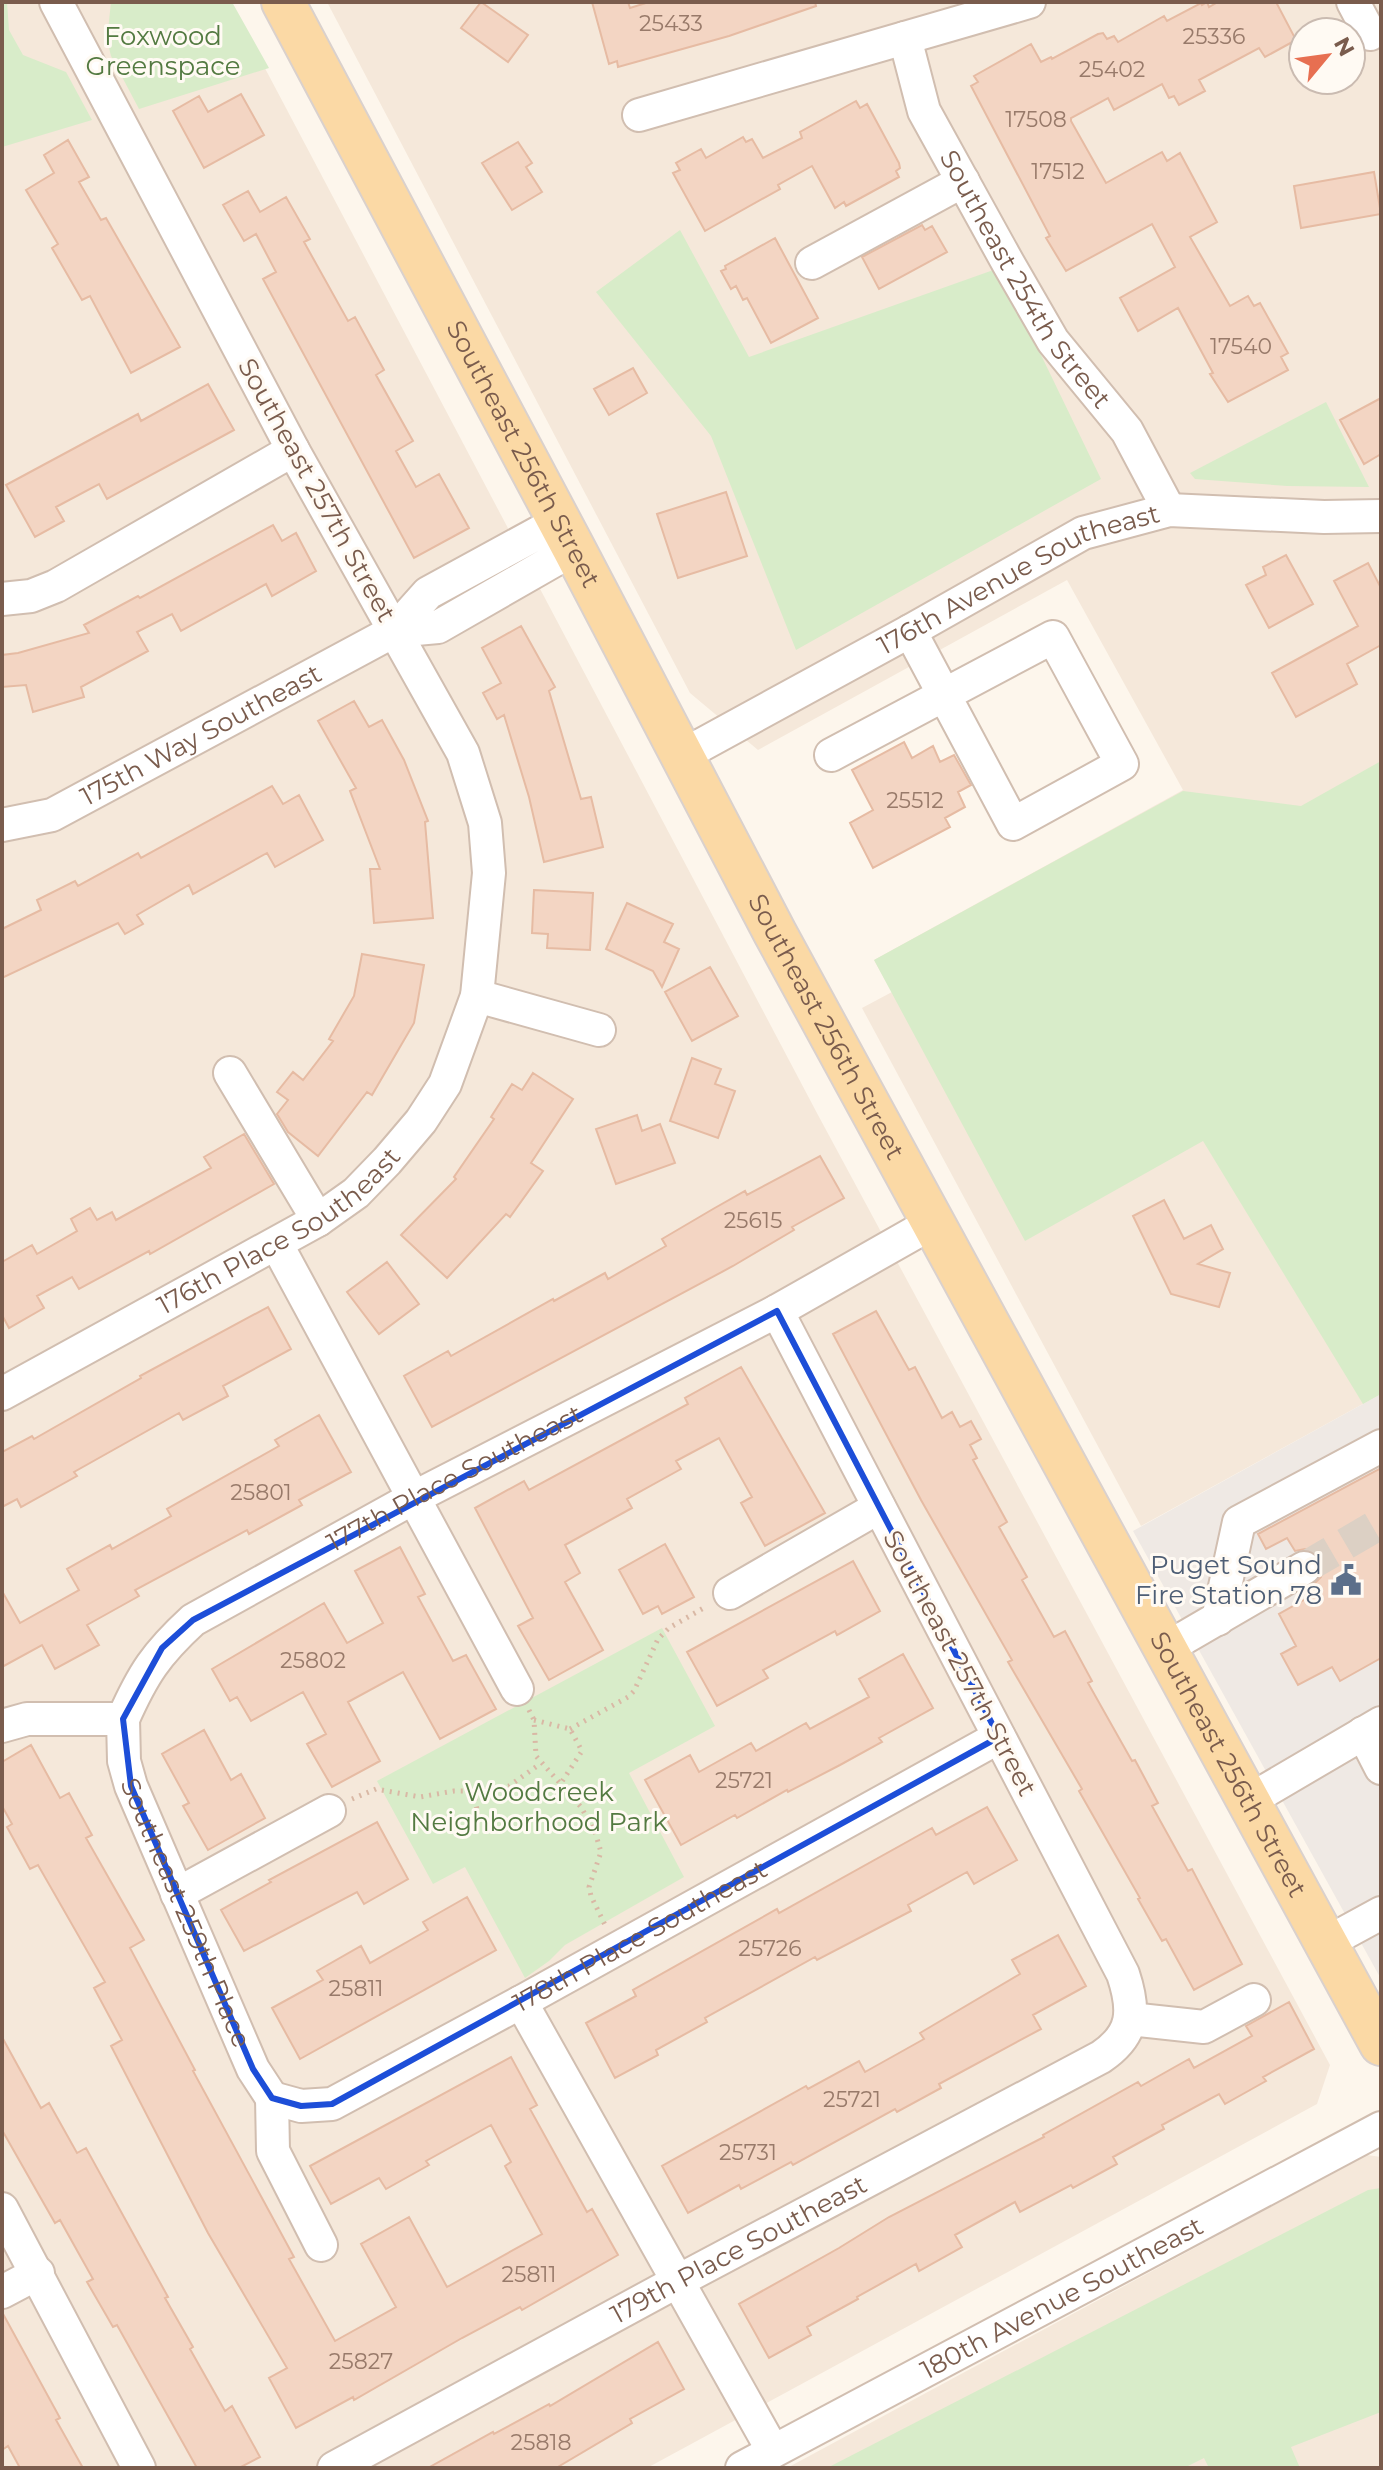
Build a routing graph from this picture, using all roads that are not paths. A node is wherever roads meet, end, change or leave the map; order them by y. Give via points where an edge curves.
1 (283, 2) edge
2 (1029, 2) edge
3 (1353, 2) edge
4 (57, 4) edge
5 (1370, 34) dead end
6 (905, 38) junction
7 (639, 115) dead end
8 (963, 181) junction
9 (812, 263) dead end
10 (293, 450) junction
11 (1169, 510) junction
12 (1381, 516) edge
13 (567, 535) junction
14 (2, 599) edge
15 (394, 631) junction
16 (910, 631) junction
17 (944, 696) junction
18 (683, 755) junction
19 (831, 755) dead end
20 (2, 825) edge
21 (477, 996) junction
22 (599, 1030) dead end
23 (230, 1073) dead end
24 (318, 1220) junction
25 (932, 1223) junction
26 (277, 1245) junction
27 (777, 1311) junction
28 (2, 1394) edge
29 (1381, 1446) edge
30 (415, 1497) junction
31 (879, 1507) junction
32 (1304, 1568) tunnel mouth
33 (730, 1593) road end
34 (1218, 1619) junction
35 (1165, 1649) junction
36 (517, 1689) road end
37 (123, 1719) junction
38 (2, 1726) edge
39 (1372, 1728) edge
40 (999, 1737) junction
41 (1381, 1768) edge
42 (1248, 1801) junction
43 (329, 1811) road end
44 (177, 1894) junction
45 (1381, 1913) edge
46 (1326, 1943) junction
47 (1254, 2000) dead end
48 (521, 2002) junction
49 (1130, 2019) junction
50 (1381, 2044) edge
51 (272, 2098) junction
52 (1381, 2128) edge
53 (2, 2209) edge
54 (321, 2245) dead end
55 (38, 2273) junction
56 (678, 2281) junction
57 (2, 2292) edge
58 (773, 2451) junction
59 (139, 2468) edge
60 (334, 2468) edge
61 (742, 2468) edge

1 - 13 main road, Southeast 256th Street
2 - 6 street
3 - 5 street
4 - 10 street, Southeast 257th Street
6 - 7 street
6 - 8 street, Southeast 254th Street via 924,111
8 - 9 street
8 - 11 street, Southeast 254th Street via 1053,341 1127,431
10 - 14 street via 56,586
10 - 15 street, Southeast 257th Street
11 - 12 street, 176th Avenue Southeast
11 - 16 street, 176th Avenue Southeast via 1083,533
13 - 15 street, 175th Way Southeast via 438,627
13 - 18 main road, Southeast 256th Street
15 - 20 street, 175th Way Southeast via 52,815
15 - 21 street, Southeast 257th Street via 463,753 485,823 489,873
16 - 17 street
16 - 18 street, 176th Avenue Southeast
17 - 17 street via 1013,824 1122,764 1053,637
17 - 19 street
18 - 25 main road, Southeast 256th Street
21 - 22 street
21 - 24 street, 176th Place Southeast via 445,1084 421,1121 356,1193
23 - 24 street
24 - 26 street, 176th Place Southeast
25 - 27 street, 177th Place Southeast
25 - 35 main road, Southeast 256th Street
26 - 28 street, 176th Place Southeast
26 - 30 street
27 - 30 street, 177th Place Southeast
27 - 31 street, Southeast 257th Street
29 - 34 street via 1239,1522
30 - 36 street
30 - 37 street, 177th Place Southeast via 193,1620 162,1648
31 - 33 street
31 - 40 street, Southeast 257th Street
32 - 34 street
34 - 35 street
35 - 42 main road, Southeast 256th Street
37 - 38 street via 27,1719
37 - 44 street, Southeast 259th Place via 131,1786
39 - 41 street
39 - 42 street
40 - 48 street, 178th Place Southeast
40 - 49 street, Southeast 257th Street via 1123,1974
42 - 46 main road, Southeast 256th Street
43 - 44 street
44 - 51 street, Southeast 259th Place via 253,2069
45 - 46 street
46 - 50 main road, Southeast 256th Street
47 - 49 street via 1204,2027
48 - 51 street, 178th Place Southeast via 332,2104 301,2106
48 - 56 street
49 - 56 street, 179th Place Southeast via 1122,2038 1101,2057
51 - 54 street via 273,2151
52 - 58 street, 180th Avenue Southeast
53 - 55 street
55 - 57 street
55 - 59 street
56 - 58 street
56 - 60 street, 179th Place Southeast
58 - 61 street, 180th Avenue Southeast

